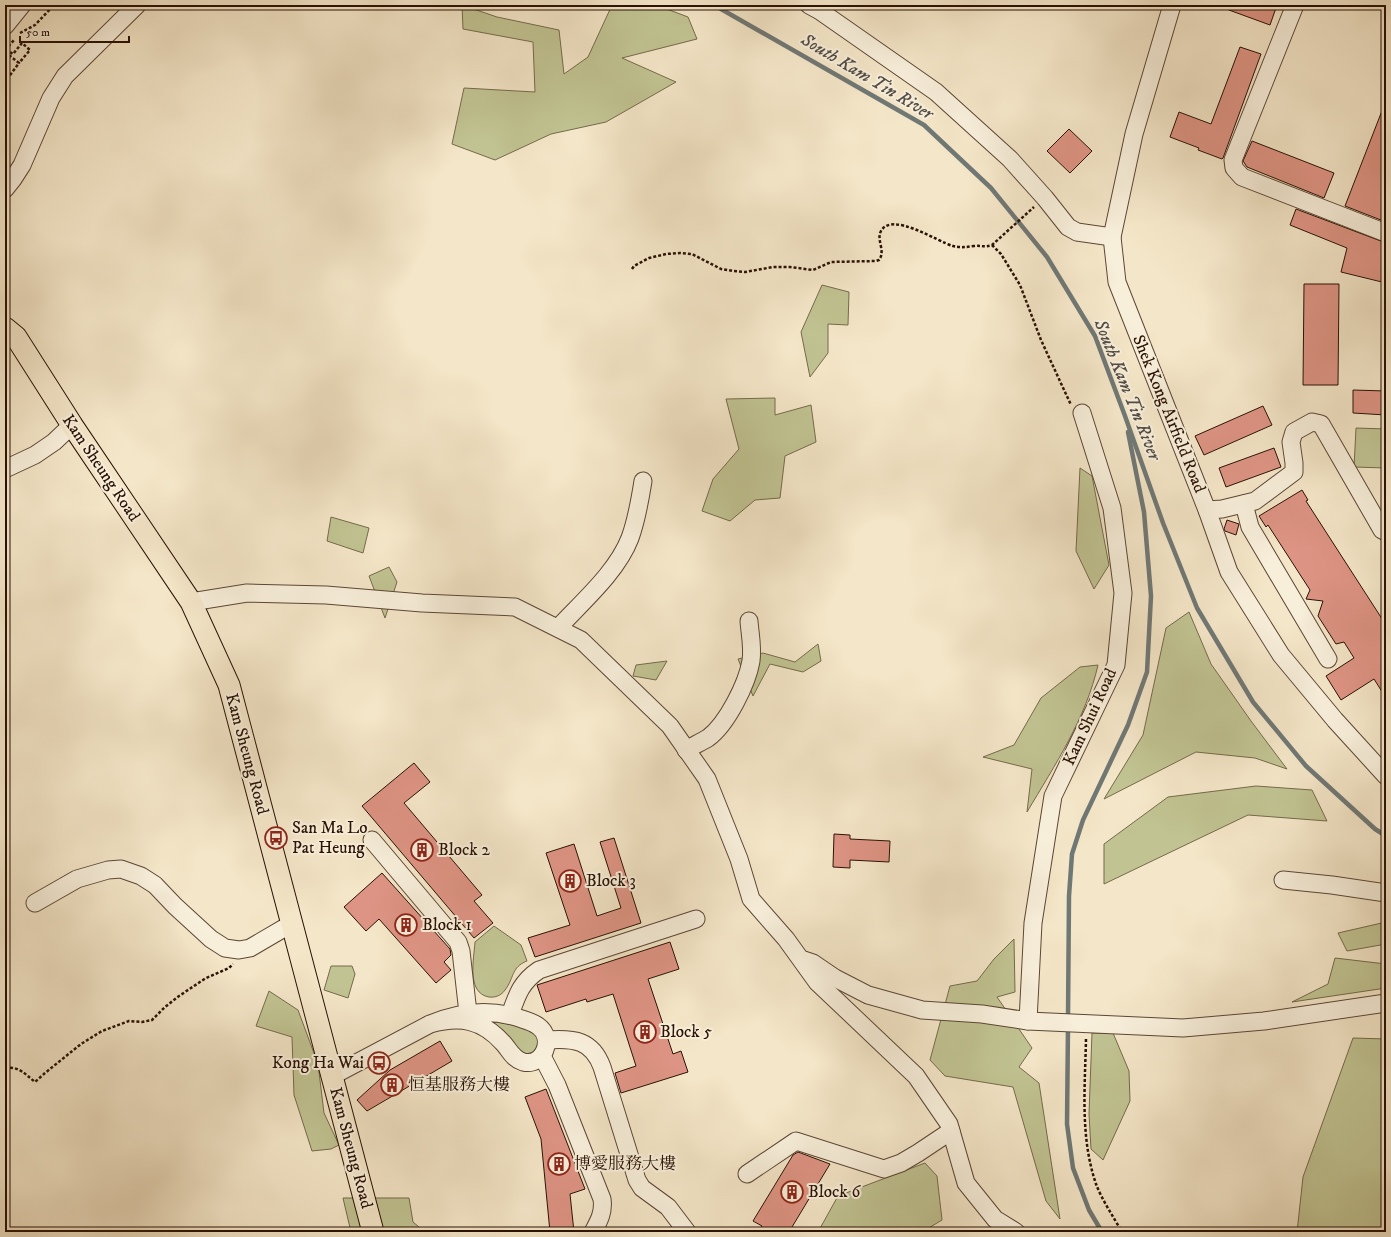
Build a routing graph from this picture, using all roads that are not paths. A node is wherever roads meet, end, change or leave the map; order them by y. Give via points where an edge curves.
1 (22, 5) edge
2 (136, 5) edge
3 (809, 5) edge
4 (1172, 5) edge
5 (1295, 5) edge
6 (5, 26) edge
7 (5, 189) edge
8 (1386, 233) edge
9 (1112, 237) junction
10 (5, 328) edge
11 (1082, 414) road end
12 (72, 426) junction
13 (5, 469) edge
14 (643, 481) dead end
15 (1244, 504) junction
16 (1207, 510) junction
17 (1385, 535) edge
18 (191, 602) junction
19 (749, 621) dead end
20 (558, 628) junction
21 (1328, 660) dead end
22 (686, 750) junction
23 (1386, 776) edge
24 (372, 840) dead end
25 (1283, 880) dead end
26 (1386, 893) edge
27 (35, 903) dead end
28 (696, 919) dead end
29 (291, 924) junction
30 (800, 958) junction
31 (1386, 1003) edge
32 (468, 1013) junction
33 (510, 1016) junction
34 (1028, 1021) junction
35 (430, 1024) junction
36 (547, 1040) junction
37 (542, 1056) junction
38 (332, 1076) junction
39 (951, 1131) junction
40 (747, 1174) dead end
41 (370, 1231) edge
42 (594, 1232) edge
43 (687, 1232) edge
44 (1016, 1232) edge

1 - 6 street
2 - 7 street via 65,76 51,98 22,165
3 - 9 street via 936,92 1010,159 1068,227
4 - 9 street, Shek Kong Airfield Road via 1134,134
5 - 8 street via 1233,160 1234,168 1242,177
9 - 16 street, Shek Kong Airfield Road via 1117,282
10 - 12 main road, Kam Sheung Road via 16,337
11 - 34 street, Kam Shui Road via 1112,508 1123,593 1116,666 1053,796 1033,923
12 - 13 street via 35,455
12 - 18 main road, Kam Sheung Road
14 - 20 street via 630,538 618,561
15 - 16 street
15 - 17 street via 1256,501 1294,472 1291,442 1294,432 1312,422 1321,424
15 - 21 street via 1250,527
16 - 23 street, Shek Kong Airfield Road via 1229,572 1281,655
18 - 20 street via 247,593 326,595 515,608
18 - 29 main road, Kam Sheung Road via 229,686
19 - 22 street via 751,660 745,683 724,721 708,738
20 - 22 street via 580,640 592,651 670,726
22 - 30 street via 707,779 739,859 751,898
24 - 32 street via 458,942
25 - 26 street via 1332,884
27 - 29 street via 78,878 121,869 155,884 211,939 225,948 250,948
28 - 33 street via 539,970 520,988
29 - 38 main road, Kam Sheung Road
30 - 34 street via 868,995 922,1010 982,1014
30 - 39 street via 817,982 916,1076 949,1124
31 - 34 street via 1264,1020 1182,1028
32 - 33 street via 484,1012
32 - 35 street via 443,1018
33 - 36 street via 538,1026
35 - 37 street via 448,1019 466,1020 492,1033 506,1045 517,1060 534,1061
35 - 38 street
36 - 37 street
36 - 43 street via 577,1040 596,1054 637,1180 642,1188 668,1207
37 - 42 street via 557,1085 602,1199 602,1215
38 - 41 main road, Kam Sheung Road
39 - 40 street via 901,1163 884,1169 796,1141
39 - 44 street via 966,1183 994,1219

